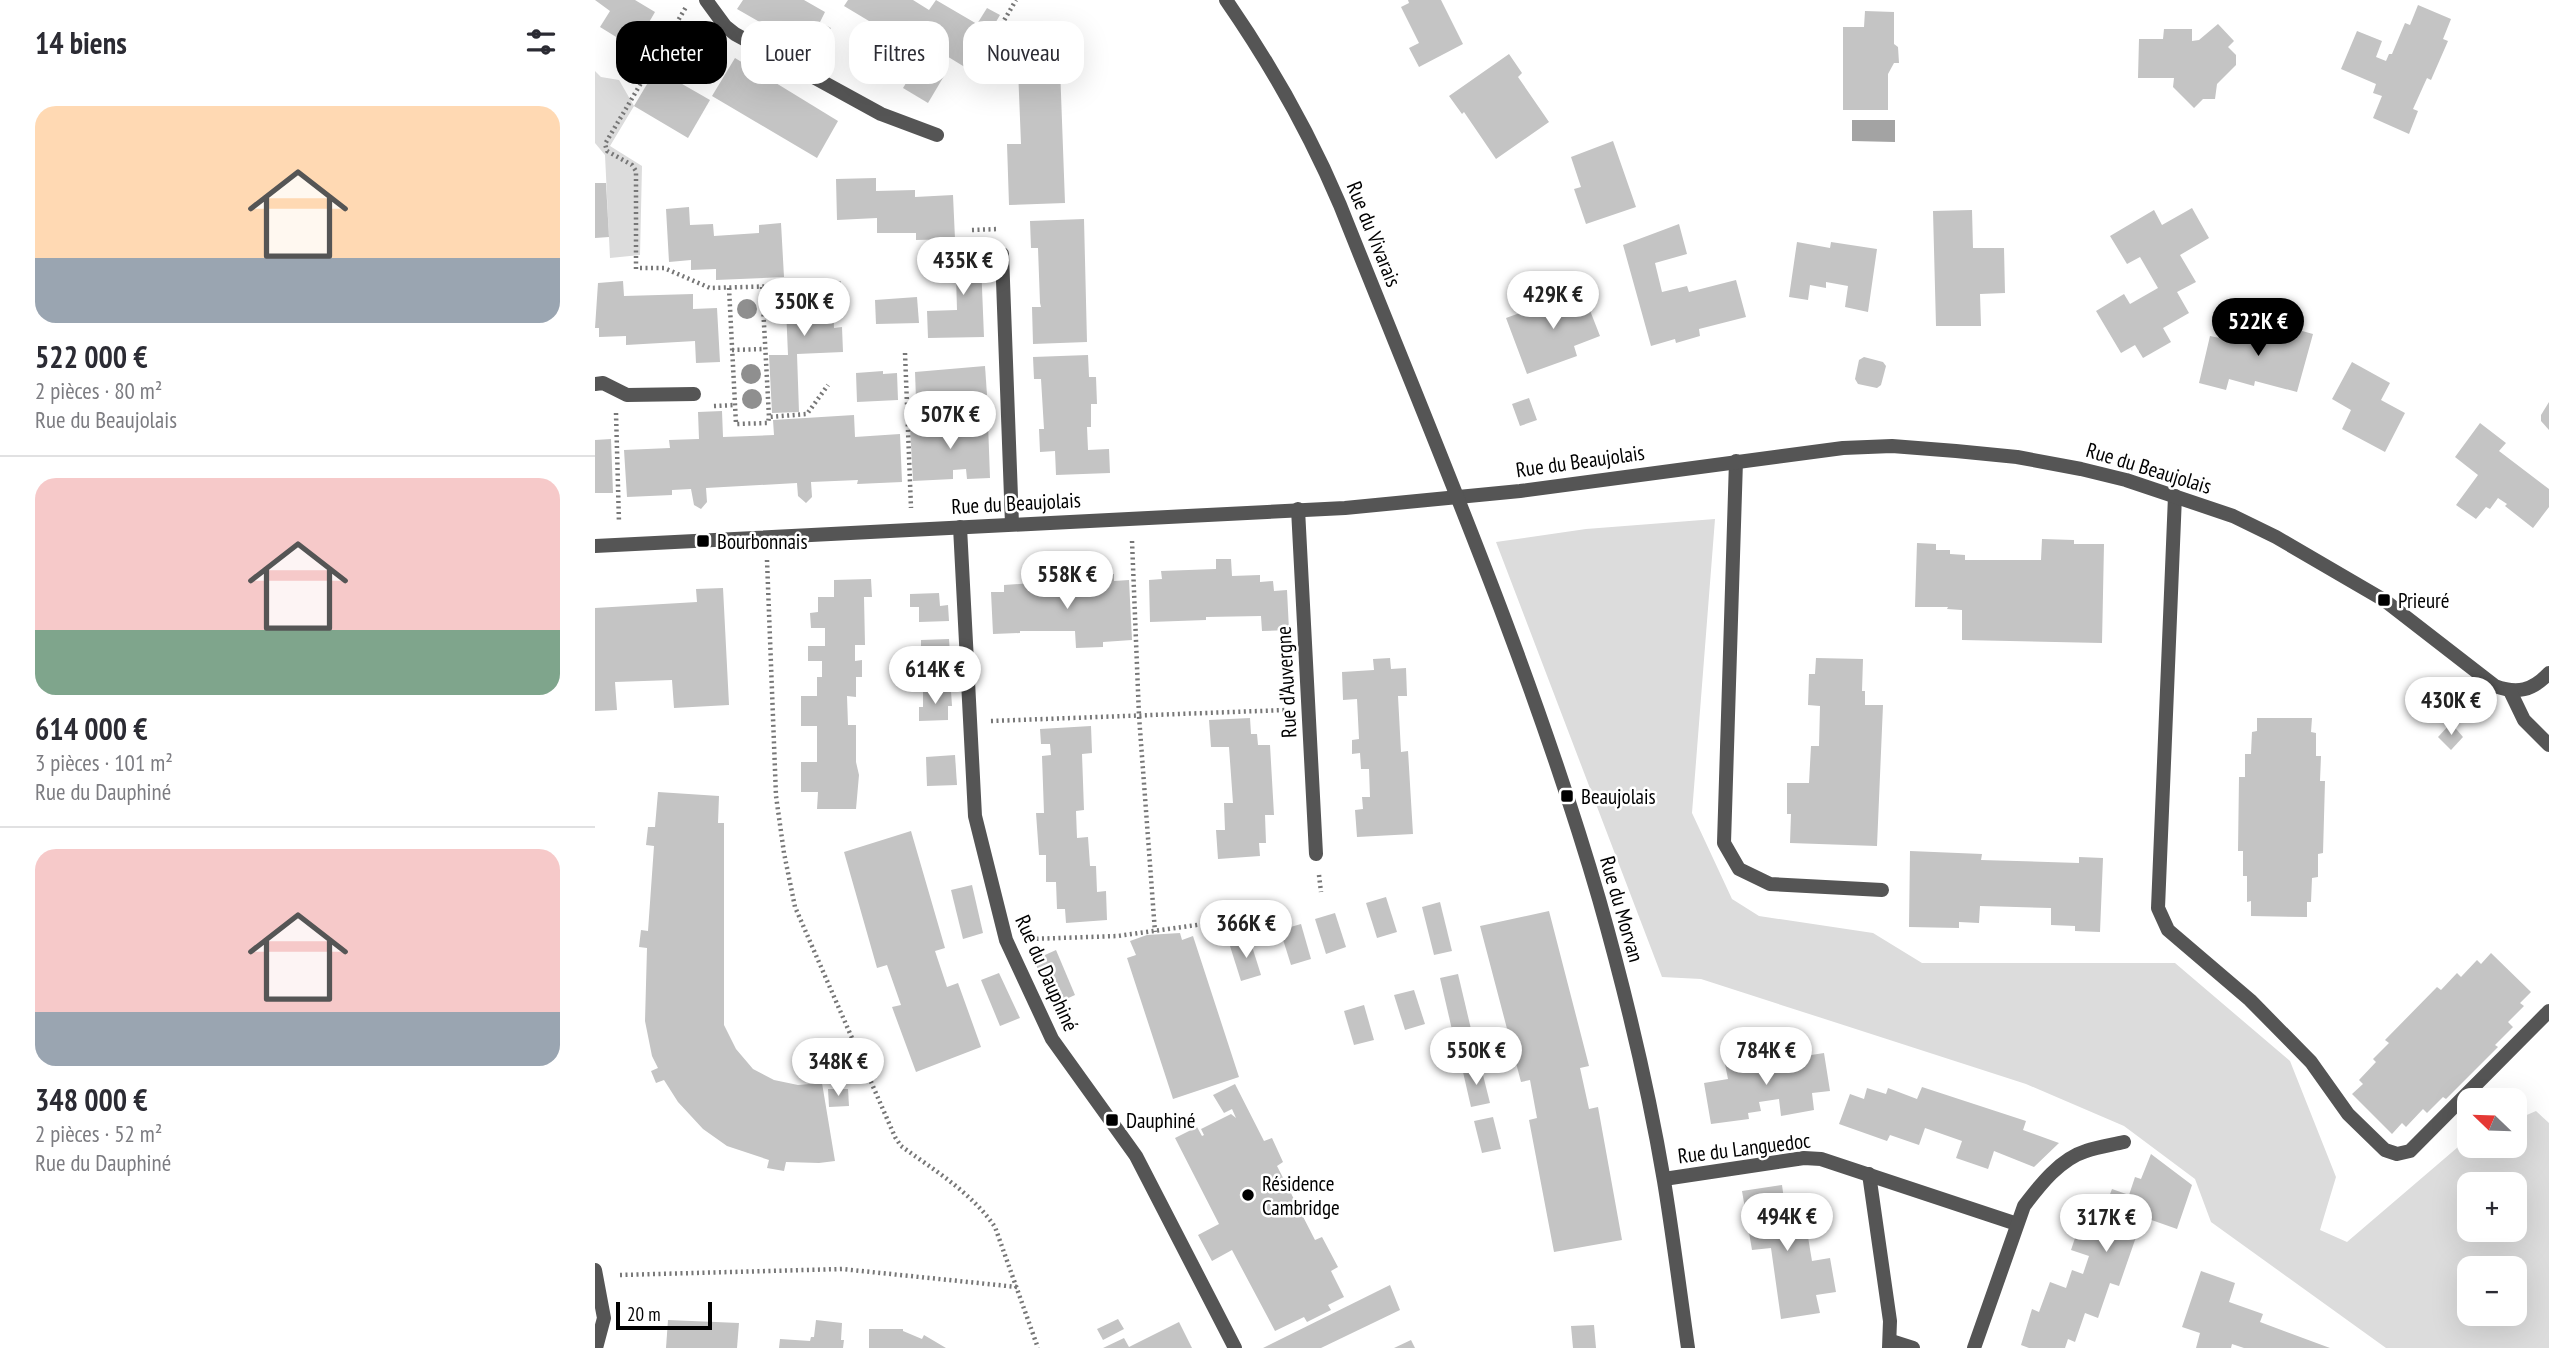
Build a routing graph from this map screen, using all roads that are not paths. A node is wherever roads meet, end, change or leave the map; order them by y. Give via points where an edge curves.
1 (706, 0) edge
2 (1226, 0) edge
3 (937, 135) dead end
4 (1002, 254) dead end
5 (595, 384) edge
6 (694, 394) dead end
7 (1736, 461) junction
8 (2175, 496) junction
9 (1455, 497) junction
10 (1298, 509) junction
11 (1013, 524) junction
12 (960, 527) junction
13 (595, 546) edge
14 (2549, 673) edge
15 (2509, 691) junction
16 (2549, 745) edge
17 (1316, 854) dead end
18 (1882, 891) dead end
19 (2549, 1011) edge
20 (2124, 1142) dead end
21 (1869, 1174) junction
22 (1664, 1179) junction
23 (2017, 1224) junction
24 (596, 1273) edge
25 (1890, 1345) edge
26 (596, 1348) edge
27 (1235, 1348) edge
28 (1689, 1348) edge
29 (1913, 1348) edge
30 (1974, 1348) edge

1 - 3 street via 735,34 881,114
2 - 9 street, Rue du Vivarais via 1320,158
4 - 11 street
5 - 6 street via 603,383 627,395
7 - 8 street, Rue du Beaujolais via 1843,448 1956,451 2081,469
7 - 9 street, Rue du Beaujolais
7 - 18 street via 1724,843 1739,869 1770,884
8 - 15 street, Rue du Beaujolais via 2233,516 2341,573 2384,600 2484,679
8 - 19 street via 2158,908 2168,930 2250,1000 2318,1070 2348,1114 2385,1150 2397,1154 2410,1152
9 - 10 street, Rue du Beaujolais
9 - 22 street, Rue du Morvan via 1515,647 1578,831 1627,1006
10 - 11 street, Rue du Beaujolais
10 - 17 street, Rue d'Auvergne
11 - 12 street, Rue du Beaujolais
12 - 13 street, Rue du Beaujolais
12 - 27 street, Rue du Dauphiné via 975,816 1006,940 1052,1039 1136,1156
14 - 15 street via 2537,685
15 - 16 street via 2524,720
20 - 23 street via 2067,1160 2038,1188
21 - 22 street, Rue du Languedoc via 1804,1158
21 - 23 street, Rue du Languedoc
21 - 25 street
22 - 28 street, Rue du Morvan
23 - 30 street
24 - 26 street via 604,1318
25 - 29 street

